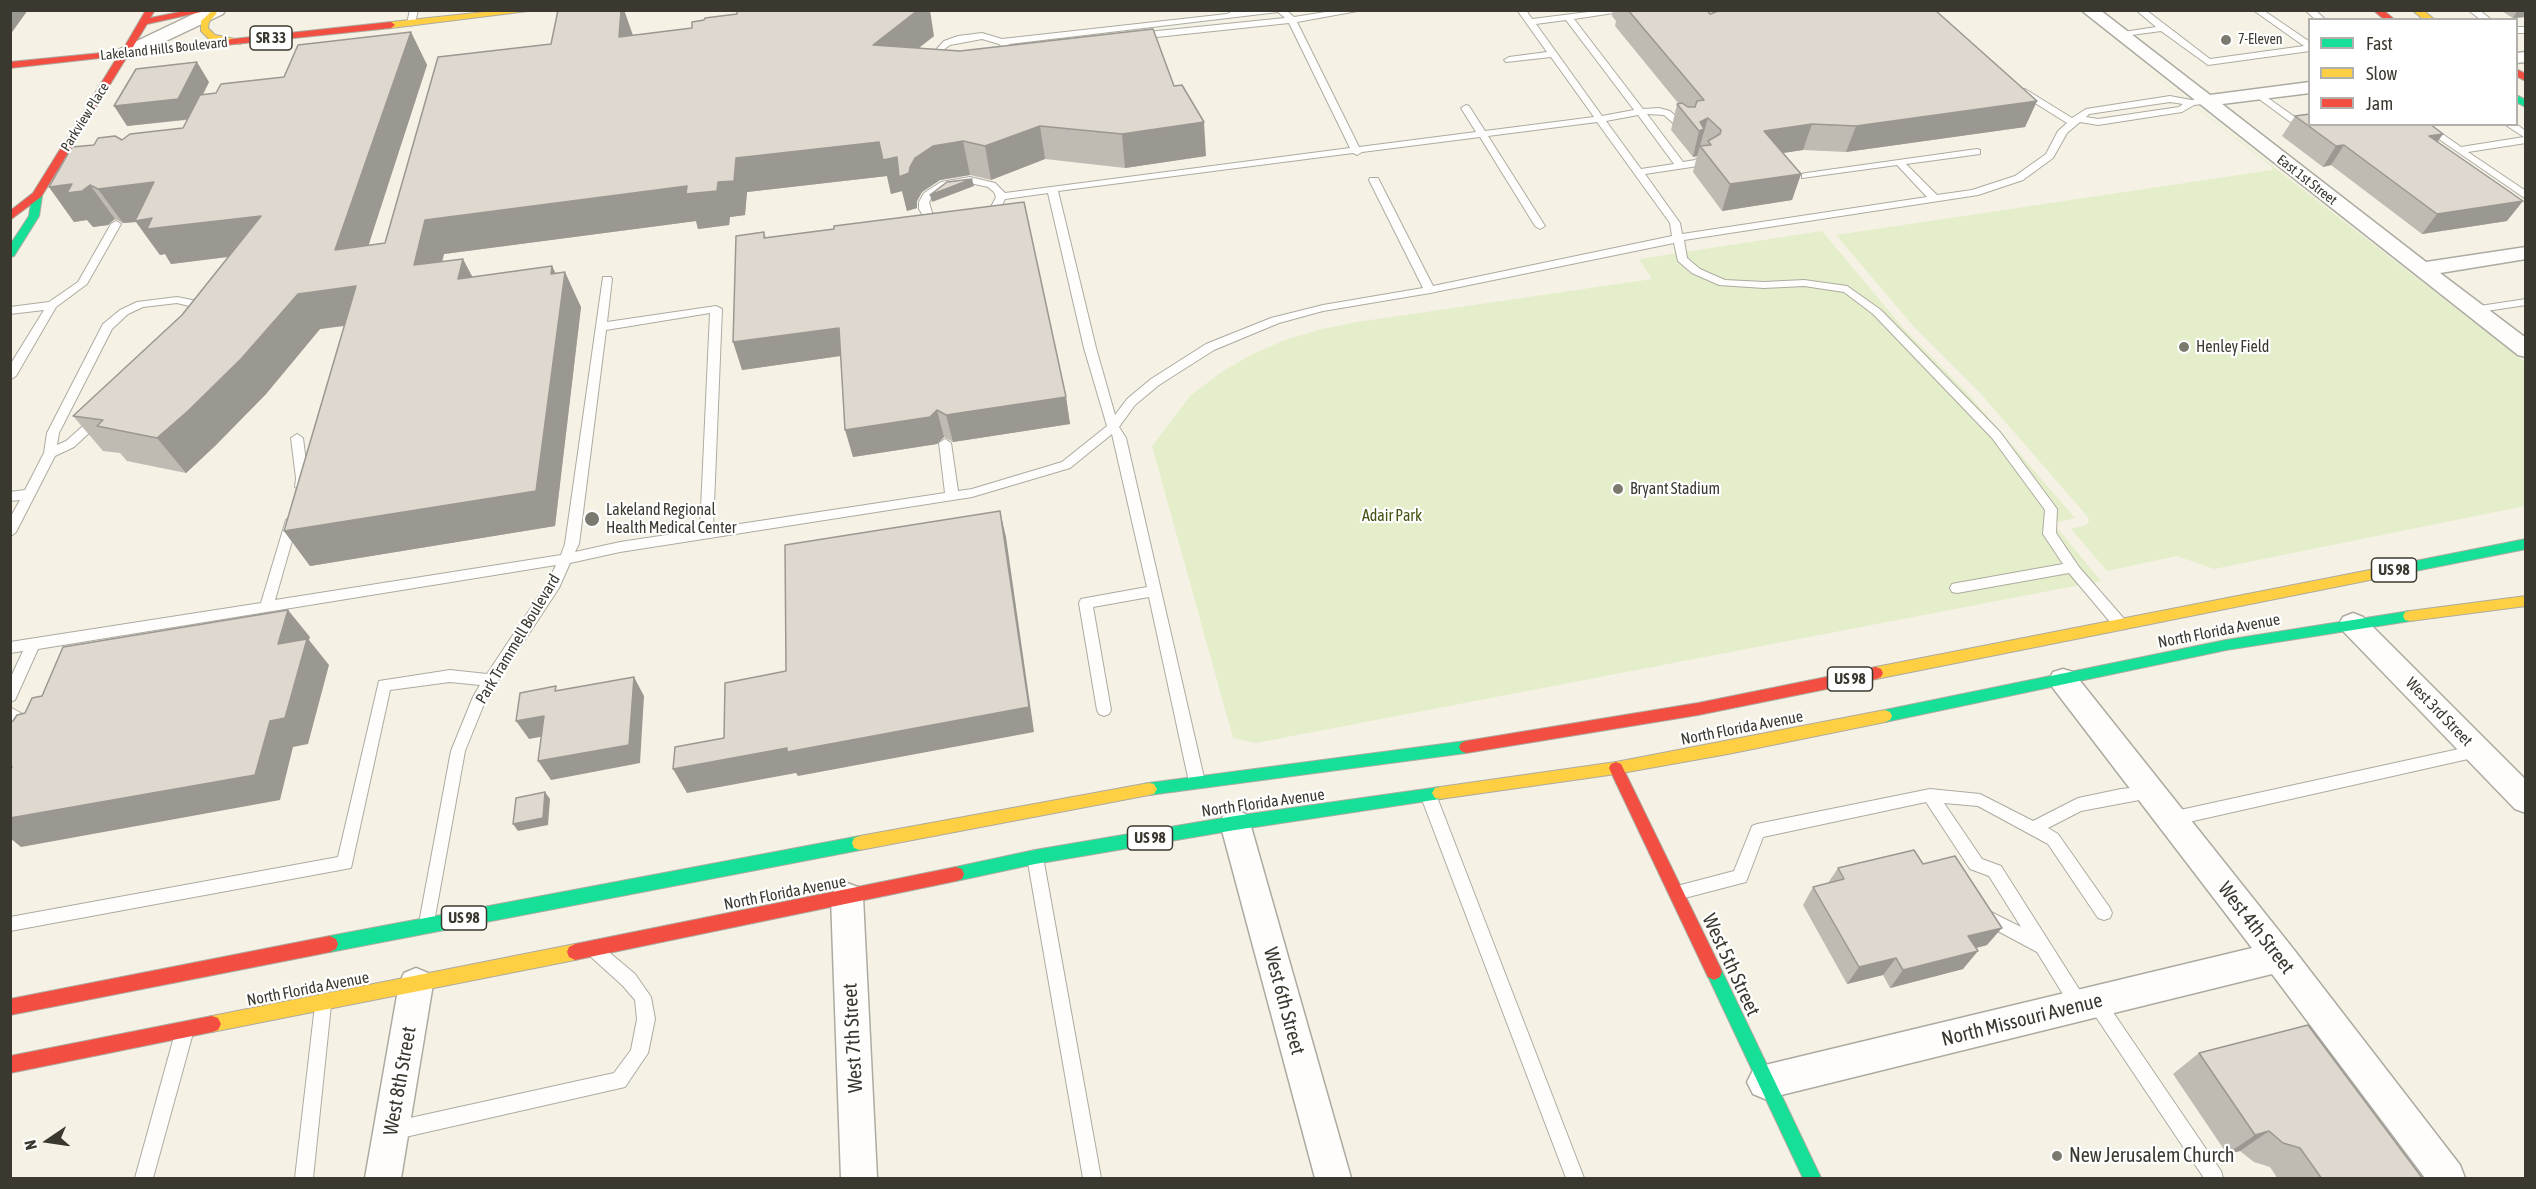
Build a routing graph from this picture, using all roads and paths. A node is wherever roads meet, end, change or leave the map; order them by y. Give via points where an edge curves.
1 (532, 10) edge
2 (1245, 10) edge
3 (1278, 10) edge
4 (1296, 10) edge
5 (1359, 10) edge
6 (1521, 10) edge
7 (1629, 10) edge
8 (2089, 10) edge
9 (2140, 10) edge
10 (2257, 10) edge
11 (2472, 10) edge
12 (212, 11) edge
13 (490, 13) edge
14 (147, 16) edge
15 (1228, 16) junction
16 (413, 17) edge
17 (1569, 18) junction
18 (2485, 18) edge
19 (1292, 20) junction
20 (2286, 21) dead end
21 (1530, 22) junction
22 (2275, 23) junction
23 (2163, 28) junction
24 (2120, 35) junction
25 (237, 42) junction
26 (1002, 42) junction
27 (1089, 42) edge
28 (2308, 46) edge
29 (2308, 47) edge
30 (1020, 51) edge
31 (1008, 53) junction
32 (124, 54) junction
33 (1553, 54) junction
34 (1509, 60) dead end
35 (10, 65) edge
36 (2308, 87) edge
37 (2022, 91) edge
38 (2258, 94) junction
39 (2198, 102) junction
40 (1466, 108) dead end
41 (1640, 112) junction
42 (1600, 119) junction
43 (2076, 121) junction
44 (2308, 124) edge
45 (2424, 126) edge
46 (2511, 126) edge
47 (1684, 129) edge
48 (1483, 136) junction
49 (2526, 138) edge
50 (1700, 149) edge
51 (2458, 150) junction
52 (1357, 152) junction
53 (1977, 152) dead end
54 (1899, 162) junction
55 (1680, 165) junction
56 (1639, 172) junction
57 (1806, 176) dead end
58 (1374, 180) dead end
59 (1052, 189) junction
60 (37, 195) junction
61 (2526, 196) edge
62 (1001, 197) junction
63 (1935, 199) junction
64 (10, 217) edge
65 (116, 224) dead end
66 (1540, 226) dead end
67 (1678, 238) junction
68 (2526, 253) edge
69 (10, 254) edge
70 (2421, 269) junction
71 (607, 279) dead end
72 (1430, 290) junction
73 (2526, 302) edge
74 (52, 305) junction
75 (2473, 310) junction
76 (10, 311) edge
77 (600, 327) junction
78 (2526, 350) edge
79 (10, 376) edge
80 (1113, 427) junction
81 (297, 438) dead end
82 (945, 443) dead end
83 (50, 453) junction
84 (29, 494) junction
85 (952, 496) junction
86 (10, 497) edge
87 (10, 532) edge
88 (706, 534) junction
89 (2526, 544) edge
90 (564, 559) junction
91 (2073, 567) junction
92 (1957, 588) dead end
93 (1154, 591) junction
94 (2526, 601) edge
95 (266, 607) junction
96 (2357, 616) junction
97 (2121, 625) junction
98 (33, 645) junction
99 (10, 648) edge
100 (491, 680) junction
101 (2063, 680) junction
102 (10, 696) edge
103 (1698, 709) junction
104 (1104, 710) dead end
105 (10, 713) edge
106 (1662, 731) dead end
107 (36, 742) edge
108 (1638, 749) dead end
109 (2477, 751) junction
110 (1616, 768) junction
111 (1197, 782) junction
112 (2150, 792) junction
113 (1930, 795) junction
114 (1429, 797) junction
115 (2526, 800) edge
116 (2171, 819) junction
117 (1235, 823) junction
118 (2034, 828) junction
119 (1035, 857) junction
120 (1977, 864) junction
121 (1971, 880) edge
122 (1675, 893) junction
123 (847, 897) junction
124 (2104, 913) dead end
125 (1987, 917) edge
126 (10, 924) edge
127 (426, 925) junction
128 (2042, 947) junction
129 (593, 948) junction
130 (2279, 957) junction
131 (416, 984) junction
132 (323, 1003) junction
133 (2088, 1004) junction
134 (10, 1007) edge
135 (185, 1030) junction
136 (10, 1065) edge
137 (1765, 1082) junction
138 (391, 1131) junction
139 (144, 1179) edge
140 (304, 1179) edge
141 (383, 1179) edge
142 (859, 1179) edge
143 (1092, 1179) edge
144 (1333, 1179) edge
145 (1575, 1179) edge
146 (1812, 1179) edge
147 (2214, 1179) edge
148 (2446, 1179) edge

1 - 13 main road, Lakeland Hills Boulevard / SR 33
2 - 15 lane
3 - 15 lane
3 - 19 lane
4 - 19 lane
5 - 19 lane
6 - 21 lane
7 - 17 lane
8 - 24 street, East 1st Street
9 - 23 lane
10 - 22 lane
11 - 18 lane
12 - 14 main road
12 - 25 main road via 204,29 212,37
12 - 32 street
13 - 16 main road, Lakeland Hills Boulevard / SR 33
14 - 32 main road, Parkview Place
15 - 26 lane
16 - 25 main road, Lakeland Hills Boulevard / SR 33
17 - 21 lane
17 - 41 lane
19 - 27 lane
19 - 52 lane
20 - 22 lane
21 - 33 lane
22 - 28 lane
23 - 24 lane
23 - 29 lane via 2208,62
24 - 39 street, East 1st Street
25 - 32 main road, Lakeland Hills Boulevard / SR 33
26 - 31 lane
26 - 31 lane via 982,36 958,39 940,48 936,60 948,69 969,72 991,68
30 - 31 lane
32 - 35 main road, Lakeland Hills Boulevard / SR 33
32 - 60 main road, Parkview Place via 63,159
33 - 34 lane
33 - 42 lane
36 - 38 street
37 - 43 lane
38 - 39 street
38 - 44 lane via 2300,125
39 - 43 lane via 2182,109 2098,122
39 - 70 street, East 1st Street
40 - 48 lane
41 - 42 lane
41 - 47 lane via 1667,113
41 - 55 lane
42 - 48 lane
42 - 56 lane
43 - 63 lane via 2063,130 2050,156 2019,178 1974,193
45 - 51 lane
46 - 49 lane
48 - 52 lane
48 - 66 lane
49 - 51 lane
50 - 55 lane via 1707,158
51 - 61 lane
52 - 59 lane
53 - 54 lane
54 - 57 lane
54 - 63 lane
55 - 56 lane
56 - 67 lane via 1675,222
58 - 72 lane
59 - 62 lane
59 - 80 lane
60 - 64 main road, Parkview Place
60 - 69 main road via 34,216
62 - 62 lane via 991,185 957,181 935,188 924,202 924,209 937,220 961,224 994,212
63 - 67 lane
65 - 74 lane via 82,284
67 - 72 lane
67 - 91 lane via 1682,259 1696,272 1723,283 1804,283 1847,289 1876,312 1996,435 2051,509 2049,534
68 - 70 street
70 - 75 street, East 1st Street
71 - 77 lane, Park Trammell Boulevard
72 - 80 lane via 1275,320 1210,347 1155,382 1131,402
73 - 75 lane
74 - 76 lane
74 - 79 lane
75 - 78 street, East 1st Street
77 - 88 lane via 716,309
77 - 90 lane, Park Trammell Boulevard via 572,544
80 - 85 lane via 1066,465
80 - 93 lane via 1120,438
81 - 95 lane via 302,478 298,503
82 - 85 lane
83 - 83 lane via 70,444 192,331 198,320 193,303 177,300 141,304 107,327 53,433
83 - 84 lane
84 - 86 lane
84 - 87 lane
85 - 88 lane
88 - 90 lane
89 - 97 main road, North Florida Avenue / US 98
90 - 95 lane
90 - 100 lane, Park Trammell Boulevard via 554,584
91 - 92 lane
91 - 97 lane
93 - 104 lane via 1086,603
93 - 111 lane
94 - 96 main road, North Florida Avenue / US 98
95 - 98 lane
96 - 101 main road, North Florida Avenue / US 98
96 - 109 street, West 3rd Street
97 - 103 main road, North Florida Avenue / US 98
98 - 99 lane
98 - 102 lane
100 - 126 lane via 450,676 384,685 345,863
100 - 127 lane, Park Trammell Boulevard via 458,751
101 - 110 main road, North Florida Avenue / US 98
101 - 112 street, West 4th Street
103 - 106 main road
103 - 111 main road, North Florida Avenue / US 98 via 1474,746
105 - 107 lane via 41,732
108 - 110 main road
109 - 115 street, West 3rd Street
109 - 116 lane
110 - 114 main road, North Florida Avenue / US 98
110 - 122 main road, West 5th Street
111 - 127 main road, North Florida Avenue / US 98
112 - 116 street, West 4th Street
112 - 118 lane via 2078,806
113 - 118 lane via 1980,800
113 - 120 lane
113 - 122 lane via 1757,831 1740,878
114 - 117 main road, North Florida Avenue / US 98
114 - 145 lane
116 - 130 street, West 4th Street
117 - 119 main road, North Florida Avenue / US 98
117 - 144 street, West 6th Street
118 - 124 lane via 2053,839
119 - 123 main road, North Florida Avenue / US 98
119 - 143 lane
120 - 121 lane
120 - 128 lane via 1995,871
122 - 137 main road, West 5th Street
123 - 129 main road, North Florida Avenue / US 98
123 - 142 street, West 7th Street
125 - 128 lane
127 - 134 main road, North Florida Avenue / US 98
128 - 133 lane
129 - 131 main road, North Florida Avenue / US 98
129 - 138 lane via 643,998 646,1019 639,1053 619,1081
130 - 133 street, North Missouri Avenue
130 - 148 street, West 4th Street
131 - 132 main road, North Florida Avenue / US 98
131 - 138 street, West 8th Street
132 - 135 main road, North Florida Avenue / US 98
132 - 140 lane
133 - 137 street, North Missouri Avenue
133 - 147 lane
135 - 136 main road, North Florida Avenue / US 98
135 - 139 lane
137 - 146 main road, West 5th Street
138 - 141 street, West 8th Street

